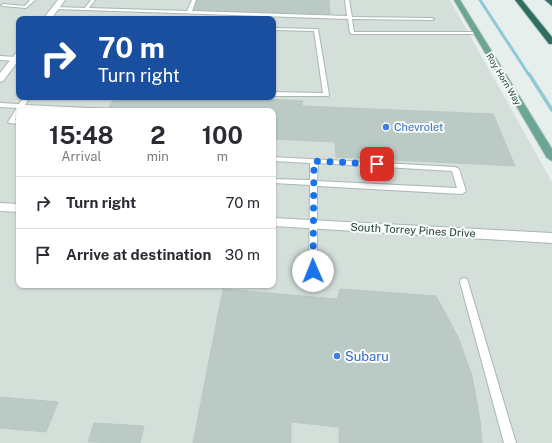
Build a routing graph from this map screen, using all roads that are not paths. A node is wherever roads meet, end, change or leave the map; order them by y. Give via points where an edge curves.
1 (9, 0) edge
2 (33, 0) edge
3 (62, 0) edge
4 (93, 0) edge
5 (194, 0) edge
6 (347, 0) edge
7 (457, 0) edge
8 (518, 0) edge
9 (548, 0) edge
10 (552, 4) edge
11 (2, 5) edge
12 (56, 8) junction
13 (86, 9) junction
14 (189, 12) junction
15 (49, 16) edge
16 (350, 18) junction
17 (432, 19) dead end
18 (276, 29) edge
19 (476, 33) junction
20 (552, 42) edge
21 (16, 57) edge
22 (0, 58) edge
23 (16, 59) edge
24 (0, 79) edge
25 (276, 94) edge
26 (25, 100) edge
27 (0, 105) edge
28 (22, 105) junction
29 (20, 108) edge
30 (51, 108) edge
31 (16, 114) edge
32 (16, 122) edge
33 (552, 158) edge
34 (276, 159) edge
35 (314, 161) junction
36 (276, 181) edge
37 (314, 183) junction
38 (0, 207) edge
39 (16, 208) edge
40 (276, 222) edge
41 (312, 224) junction
42 (552, 238) edge
43 (313, 271) dead end
44 (464, 282) dead end
45 (510, 443) edge

1 - 11 lane
2 - 11 lane via 26,7
3 - 12 street
4 - 13 lane
5 - 14 lane
6 - 16 lane
7 - 19 main road, Roy Horn Way
8 - 20 highway
9 - 10 highway
12 - 13 lane
12 - 15 street
13 - 14 lane
14 - 16 lane
16 - 17 lane
16 - 19 lane via 352,33
18 - 25 lane via 316,30 326,95
19 - 33 main road, Roy Horn Way
21 - 22 lane
23 - 24 street
26 - 28 lane
27 - 28 lane
28 - 29 lane
28 - 30 lane
31 - 32 lane via 11,122
34 - 35 lane
35 - 37 lane
35 - 37 lane via 454,169 462,191
36 - 37 lane
37 - 41 lane
38 - 39 street
40 - 41 street, South Torrey Pines Drive
41 - 42 street, South Torrey Pines Drive
41 - 43 lane
44 - 45 lane

